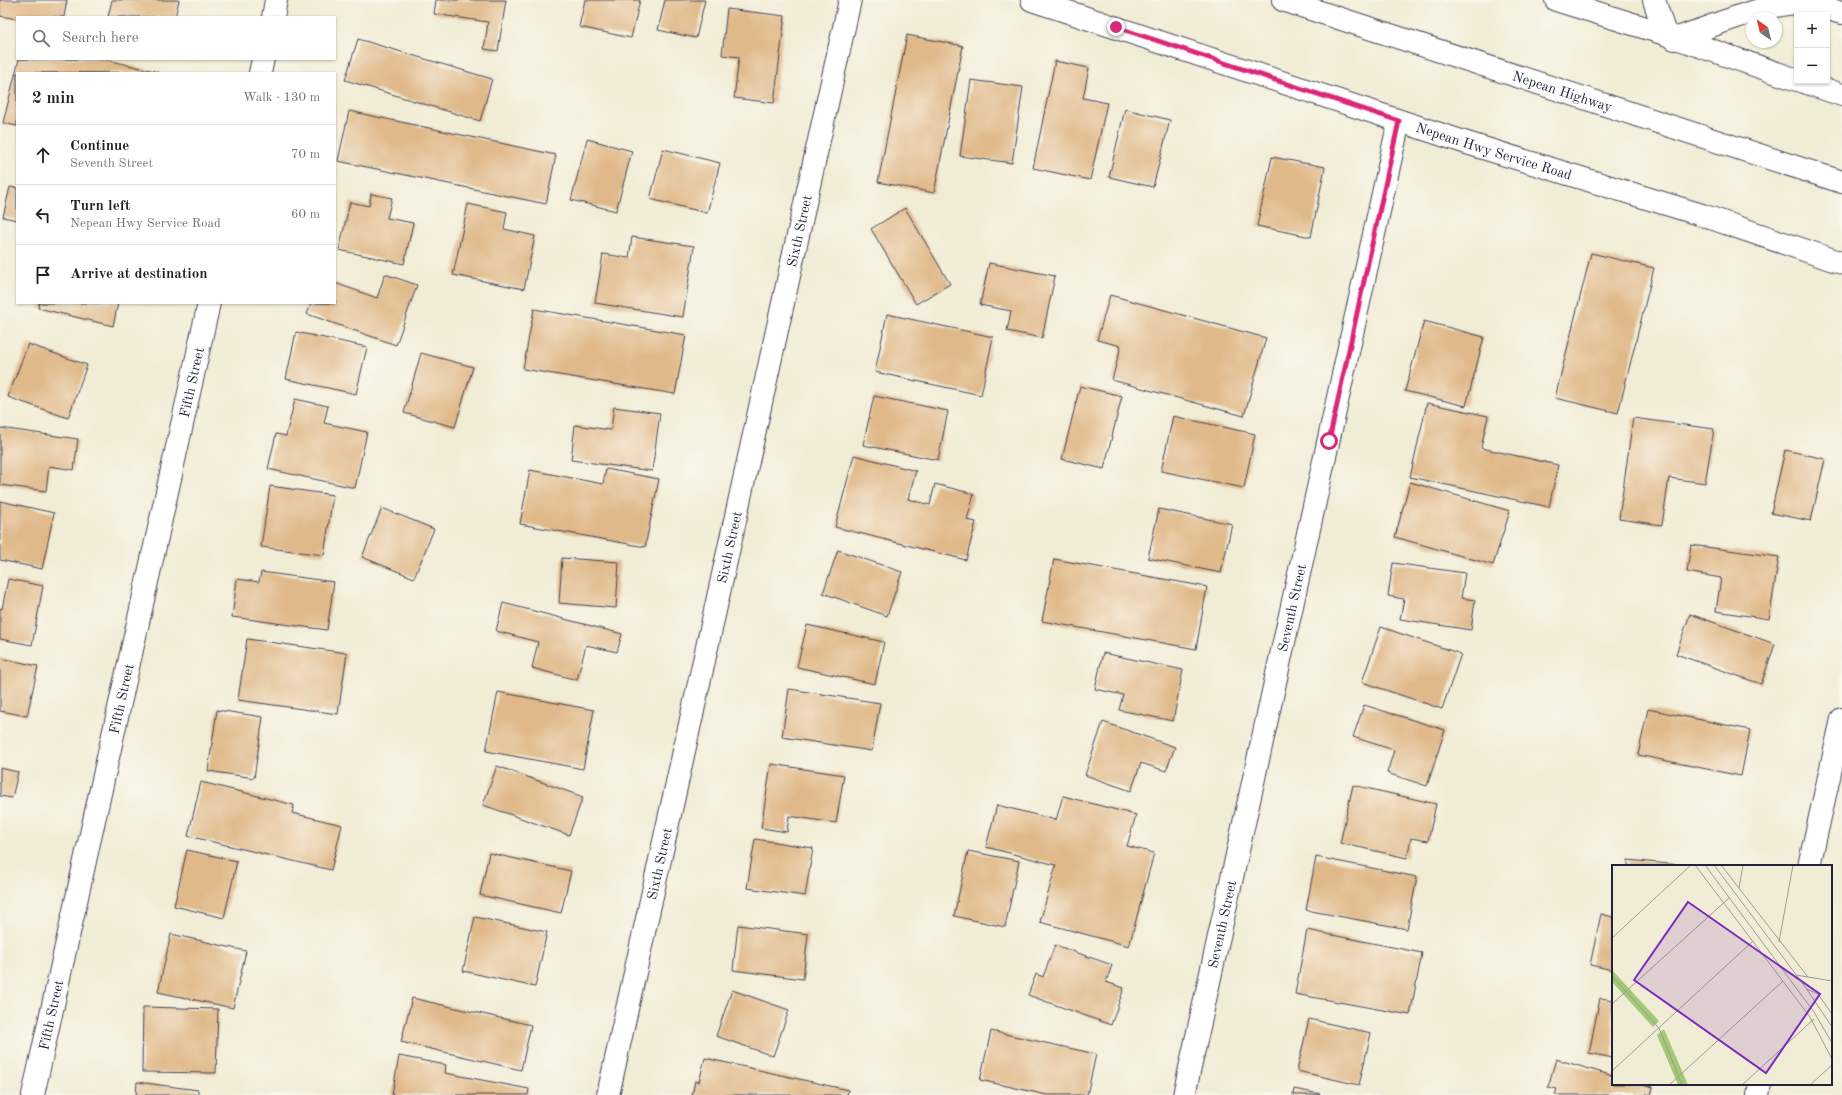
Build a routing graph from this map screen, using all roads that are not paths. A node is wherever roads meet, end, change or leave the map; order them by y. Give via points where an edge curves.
1 (276, 0) edge
2 (850, 0) edge
3 (1032, 0) edge
4 (1283, 0) edge
5 (1556, 0) edge
6 (1654, 0) edge
7 (1842, 13) edge
8 (273, 16) edge
9 (1670, 36) junction
10 (263, 60) edge
11 (260, 72) edge
12 (1794, 79) edge
13 (1810, 84) edge
14 (1842, 95) edge
15 (1399, 121) junction
16 (1842, 182) edge
17 (1842, 263) edge
18 (209, 304) edge
19 (1842, 719) edge
20 (1809, 865) edge
21 (1760, 1085) edge
22 (33, 1095) edge
23 (608, 1095) edge
24 (1184, 1095) edge
25 (1758, 1095) edge

1 - 8 main road
2 - 23 main road, Sixth Street
3 - 15 main road, Nepean Hwy Service Road
4 - 16 main road, Nepean Highway
5 - 9 main road
6 - 9 main road
7 - 9 main road via 1804,3 1786,5
9 - 12 main road
10 - 11 main road
13 - 14 main road
15 - 17 main road, Nepean Hwy Service Road via 1702,215
15 - 24 main road, Seventh Street
18 - 22 main road, Fifth Street
19 - 20 main road
21 - 25 main road

